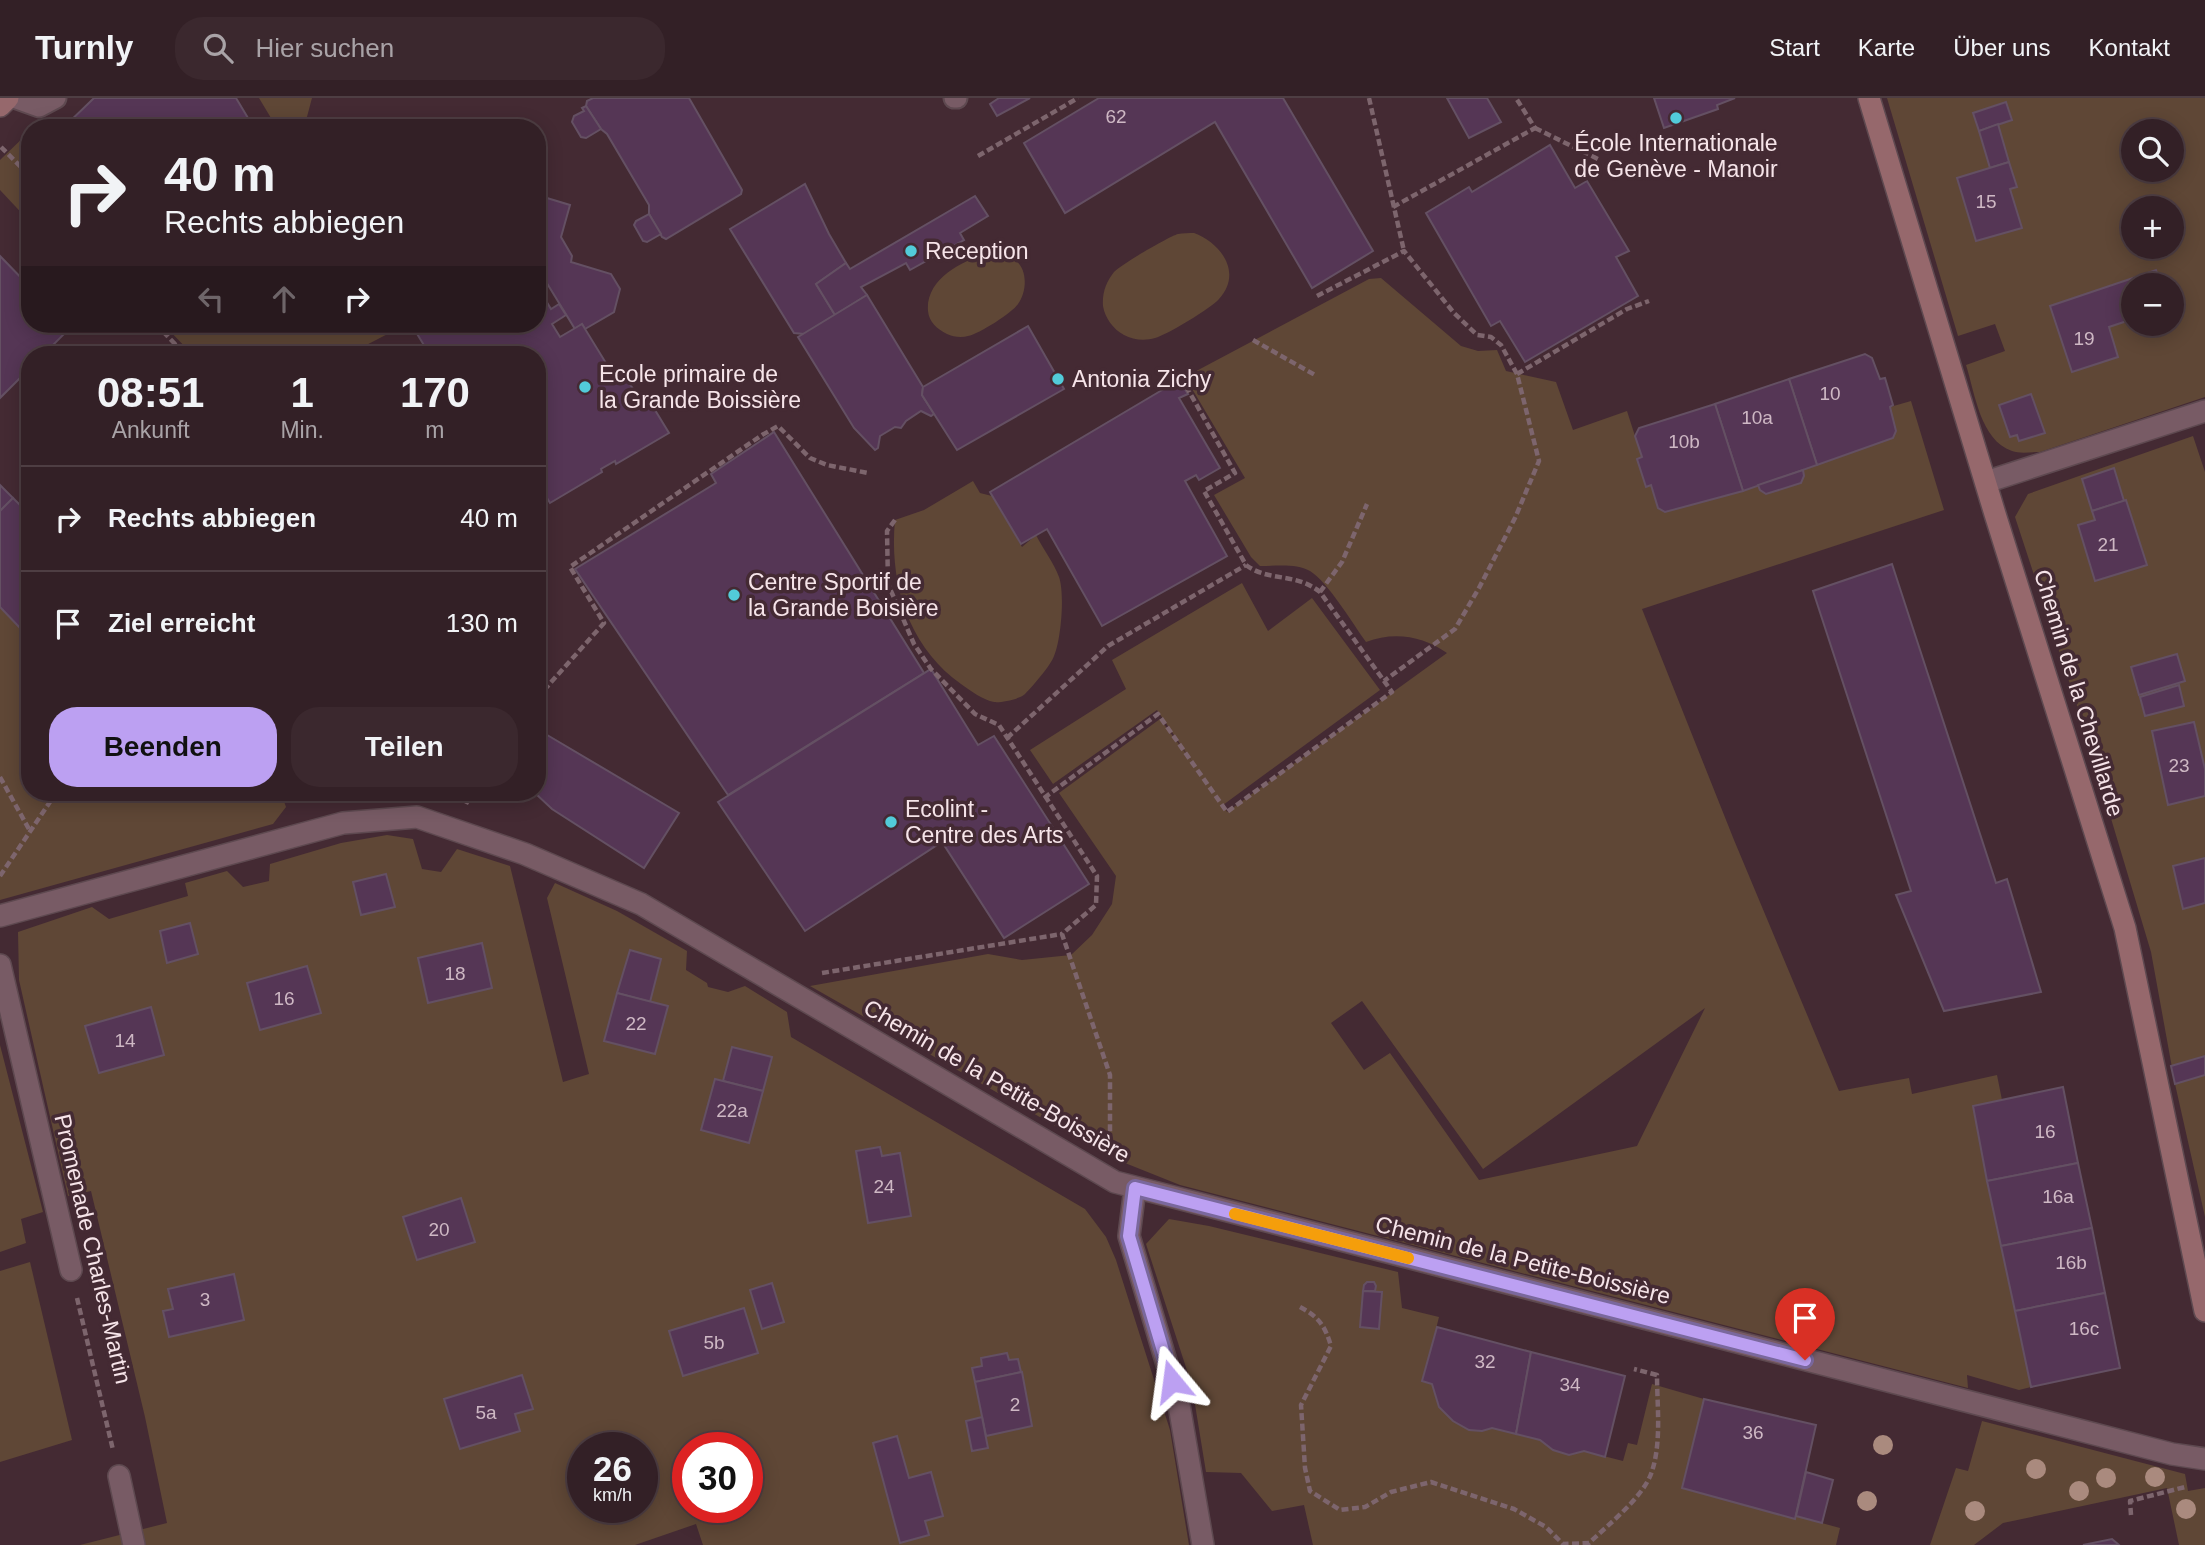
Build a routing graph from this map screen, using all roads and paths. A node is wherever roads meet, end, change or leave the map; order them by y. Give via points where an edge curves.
1 (8, 98) edge
2 (14, 98) edge
3 (57, 98) edge
4 (1079, 98) edge
5 (1369, 98) edge
6 (1516, 98) edge
7 (1869, 98) edge
8 (0, 106) edge
9 (1535, 128) junction
10 (1, 147) edge
11 (978, 156) dead end
12 (1600, 160) dead end
13 (21, 167) edge
14 (1394, 207) junction
15 (1404, 251) junction
16 (1317, 296) dead end
17 (1649, 301) dead end
18 (165, 333) edge
19 (1253, 340) dead end
20 (173, 346) edge
21 (1517, 374) junction
22 (1315, 375) dead end
23 (1182, 379) dead end
24 (2205, 411) edge
25 (868, 473) dead end
26 (1986, 482) junction
27 (1367, 504) dead end
28 (895, 520) dead end
29 (1246, 565) junction
30 (1320, 592) junction
31 (1384, 681) junction
32 (546, 688) edge
33 (1007, 738) junction
34 (0, 777) edge
35 (1044, 798) junction
36 (51, 801) edge
37 (30, 831) junction
38 (0, 876) edge
39 (0, 916) edge
40 (1062, 934) junction
41 (0, 965) edge
42 (822, 973) dead end
43 (1125, 1184) junction
44 (71, 1270) joint
45 (2202, 1281) edge
46 (1300, 1307) dead end
47 (2205, 1311) edge
48 (1634, 1369) dead end
49 (2205, 1459) edge
50 (119, 1476) joint
51 (2194, 1485) dead end
52 (2131, 1515) dead end
53 (134, 1545) edge
54 (1203, 1545) edge

1 - 8 street
2 - 3 lane via 40,107
4 - 11 path
5 - 14 path
6 - 9 path
7 - 26 street, Chemin de la Chevillarde
9 - 12 path
9 - 14 path
10 - 13 path
14 - 15 path
15 - 16 path
15 - 21 path via 1477,335 1491,337 1501,345
17 - 21 path via 1627,309
18 - 20 path
19 - 22 path
21 - 31 path via 1539,461 1515,518 1455,629
23 - 29 path via 1235,473 1204,491
24 - 26 street
25 - 32 path via 810,458 778,426 750,443 570,567 604,623
26 - 45 street, Chemin de la Chevillarde via 2125,928
27 - 30 path via 1342,562
28 - 33 path via 887,531 888,584 914,644 931,669 975,714 999,725
29 - 30 path via 1257,573 1308,583
29 - 33 path via 1108,646
30 - 31 path
31 - 35 path via 1392,692 1227,812 1158,714
33 - 35 path
34 - 37 path
35 - 40 path via 1097,876 1096,905
36 - 37 path
37 - 38 path
39 - 43 street, Chemin de la Petite-Boissière via 342,822 417,817 525,854 641,904
40 - 42 path
40 - 43 path via 1110,1075 1110,1157
41 - 44 street, Promenade Charles-Martin
43 - 49 street, Chemin de la Petite-Boissière via 2158,1451
43 - 54 street via 1129,1236 1179,1405
44 - 50 path, Promenade Charles-Martin
45 - 47 street, Chemin de la Chevillarde
46 - 48 path via 1325,1326 1331,1346 1301,1405 1305,1468 1310,1491 1340,1510 1365,1507 1391,1492 1431,1482 1514,1509 1546,1527 1563,1544 1589,1543 1651,1475 1657,1445 1657,1375
50 - 53 street
51 - 52 path via 2130,1502

